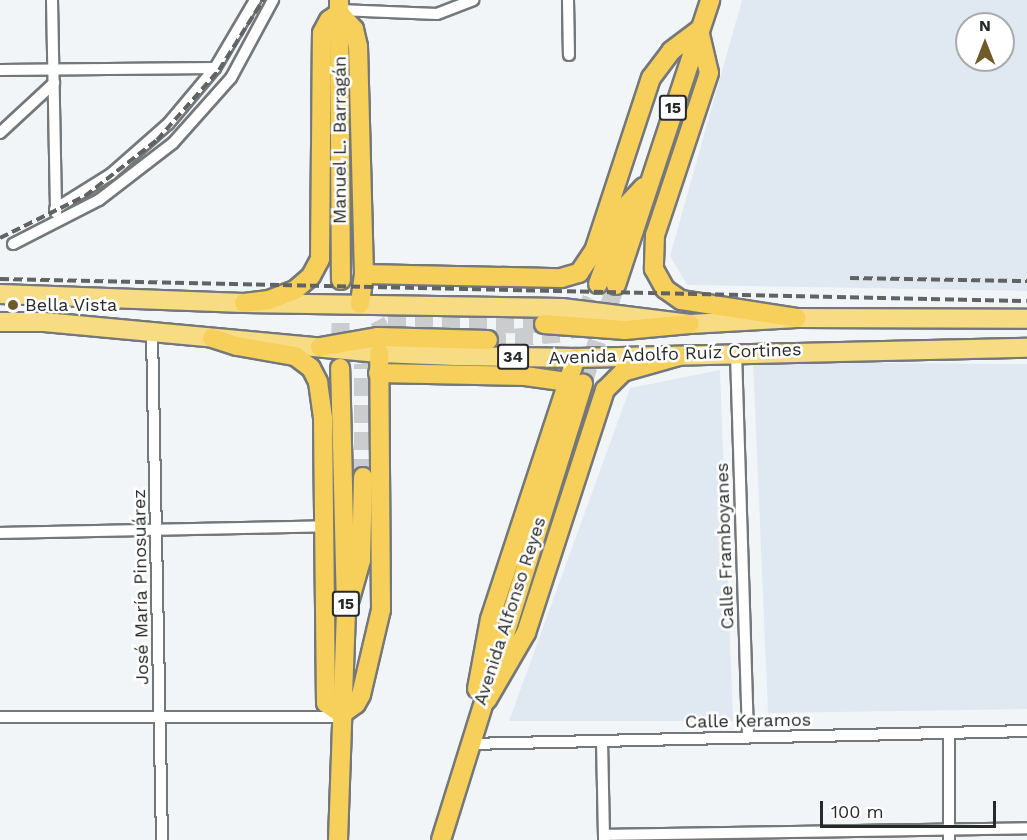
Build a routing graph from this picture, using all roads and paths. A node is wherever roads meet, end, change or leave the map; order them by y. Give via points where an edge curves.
1 (52, 0) edge
2 (255, 0) edge
3 (273, 0) edge
4 (473, 0) edge
5 (568, 0) edge
6 (710, 0) edge
7 (339, 8) edge
8 (699, 30) junction
9 (568, 56) dead end
10 (215, 68) junction
11 (0, 70) edge
12 (53, 70) junction
13 (54, 84) junction
14 (0, 134) edge
15 (55, 209) junction
16 (57, 224) junction
17 (13, 244) dead end
18 (364, 274) junction
19 (341, 280) tunnel mouth
20 (607, 284) tunnel mouth
21 (0, 294) edge
22 (244, 303) junction
23 (360, 304) junction
24 (797, 318) junction
25 (1027, 319) edge
26 (0, 322) edge
27 (544, 324) tunnel mouth
28 (690, 324) junction
29 (152, 333) junction
30 (212, 338) junction
31 (488, 340) tunnel mouth
32 (320, 347) junction
33 (1027, 348) edge
34 (379, 353) junction
35 (736, 353) junction
36 (679, 356) junction
37 (576, 358) junction
38 (340, 368) tunnel mouth
39 (378, 373) junction
40 (575, 383) junction
41 (363, 477) tunnel mouth
42 (323, 526) junction
43 (157, 528) junction
44 (0, 533) edge
45 (346, 608) junction
46 (478, 713) junction
47 (160, 716) junction
48 (342, 716) junction
49 (0, 717) edge
50 (1027, 731) edge
51 (949, 732) junction
52 (748, 737) junction
53 (602, 741) junction
54 (469, 744) junction
55 (1027, 828) edge
56 (338, 831) edge
57 (950, 835) edge
58 (604, 838) edge
59 (162, 840) edge
60 (345, 840) edge
61 (441, 840) edge

1 - 12 street
2 - 10 street
3 - 16 street via 231,78 198,119 133,178
4 - 7 street via 437,14
5 - 9 street
6 - 8 highway, 15
7 - 18 highway via 354,29 358,46
7 - 19 highway, Manuel L. Barragán
7 - 22 highway via 322,33 320,259 311,276 295,290 269,300
8 - 18 highway via 671,51 651,78 594,251 579,273 561,278
8 - 20 highway, 15 via 647,186 626,206
8 - 24 highway via 709,73 655,235 654,269 665,289 681,300
10 - 12 street
10 - 15 street via 151,141 111,174
11 - 12 street
12 - 13 street
13 - 14 street
13 - 15 street
15 - 16 street
16 - 17 street
18 - 23 highway
21 - 22 main road, Avenida Adolfo Ruíz Cortines
22 - 23 main road, Avenida Adolfo Ruíz Cortines
23 - 28 main road, Avenida Adolfo Ruíz Cortines via 562,308
24 - 25 main road, Avenida Adolfo Ruíz Cortines
24 - 28 main road, Avenida Adolfo Ruíz Cortines
26 - 29 main road, Avenida Adolfo Ruíz Cortines / 34
27 - 28 highway via 625,330
29 - 30 main road, Avenida Adolfo Ruíz Cortines / 34
29 - 43 street, José María Pinosuárez
30 - 32 main road, Avenida Adolfo Ruíz Cortines / 34
30 - 42 highway via 237,346 280,351 311,368 322,398
31 - 32 highway via 378,337
32 - 34 main road, Avenida Adolfo Ruíz Cortines / 34
33 - 35 main road, Avenida Adolfo Ruíz Cortines / 34
34 - 37 main road, Avenida Adolfo Ruíz Cortines / 34
34 - 39 highway
35 - 36 main road, Avenida Adolfo Ruíz Cortines / 34
35 - 52 street, Calle Framboyanes
36 - 37 main road, Avenida Adolfo Ruíz Cortines / 34
36 - 46 highway via 623,372 605,390 526,633 504,676
37 - 40 highway
38 - 45 highway, 15
39 - 40 highway via 525,376
39 - 48 highway via 381,610 361,694
40 - 46 highway via 490,619 479,666
41 - 45 highway via 361,560
42 - 43 street
42 - 48 highway via 326,703
43 - 44 street
43 - 47 street, José María Pinosuárez
45 - 48 highway, 15
46 - 54 highway, Avenida Alfonso Reyes
47 - 48 street
47 - 49 street
47 - 59 street, José María Pinosuárez
48 - 56 highway, 15
50 - 51 street, Calle Keramos
51 - 52 street, Calle Keramos
51 - 57 street
52 - 53 street, Calle Keramos
53 - 54 street, Calle Keramos
53 - 58 street
54 - 61 highway, Avenida Alfonso Reyes
55 - 57 street
56 - 60 highway
57 - 58 street

